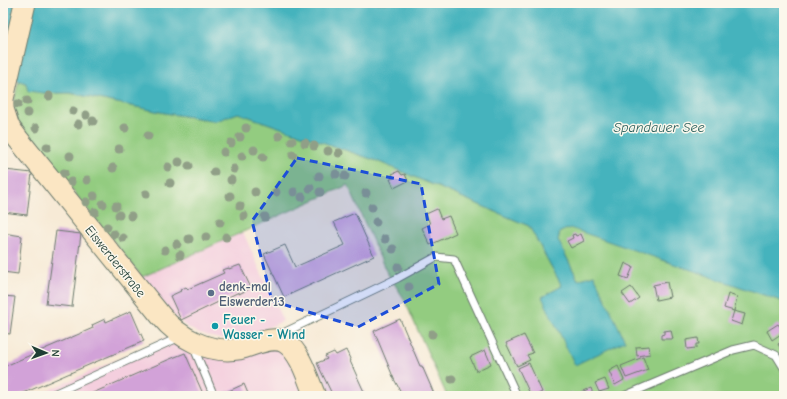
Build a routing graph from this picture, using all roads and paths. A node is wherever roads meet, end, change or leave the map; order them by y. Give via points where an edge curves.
1 (25, 3) edge
2 (3, 108) edge
3 (188, 339) junction
4 (268, 340) junction
5 (784, 368) edge
6 (49, 396) edge
7 (214, 396) edge
8 (315, 396) edge
9 (517, 396) edge
10 (624, 396) edge

1 - 2 street, Eiswerderstraße
2 - 3 street, Eiswerderstraße via 8,127 18,140 166,322 176,333
3 - 4 street, Eiswerderstraße via 226,350 239,349
3 - 6 lane
3 - 7 lane
4 - 8 street, Eiswerderstraße via 285,342 292,348
4 - 9 lane, Eiswerderstraße via 436,257 454,259
5 - 10 lane via 776,355 754,346 733,350

